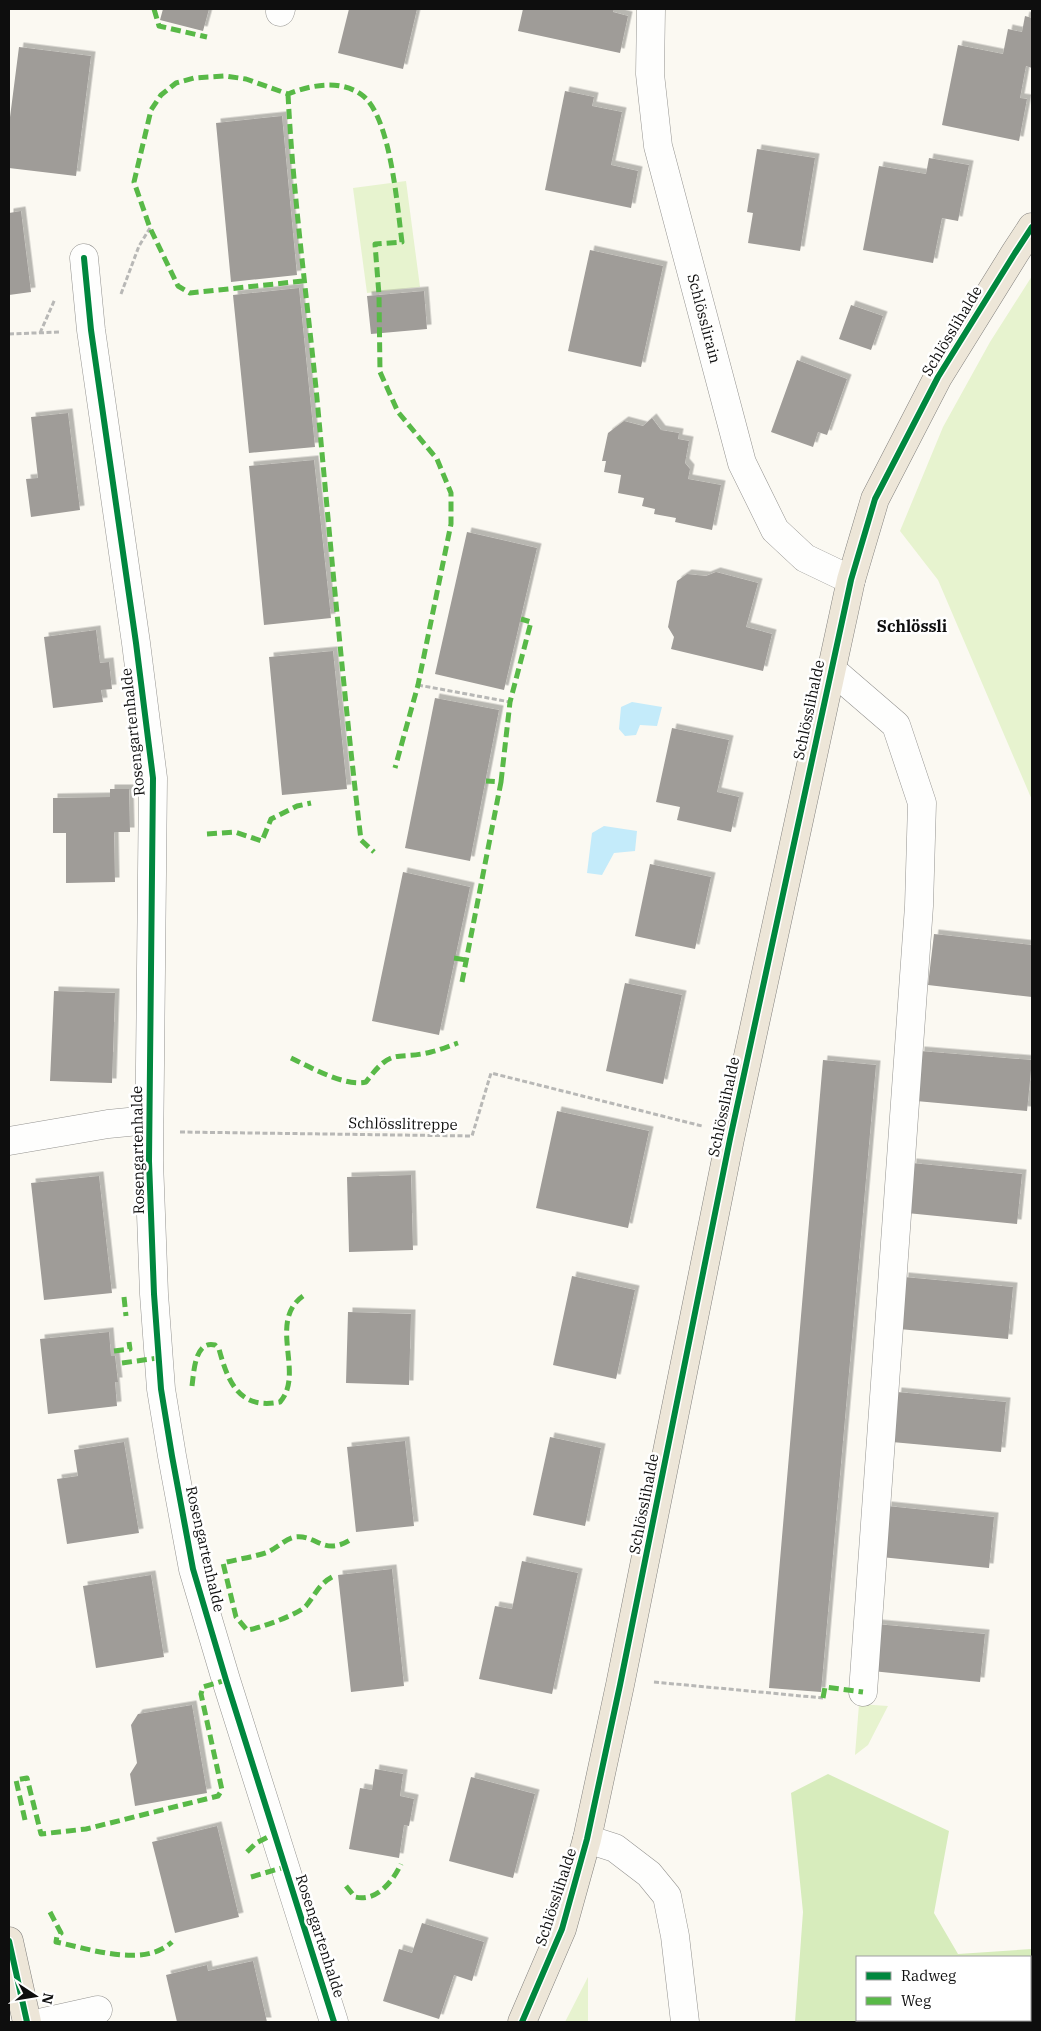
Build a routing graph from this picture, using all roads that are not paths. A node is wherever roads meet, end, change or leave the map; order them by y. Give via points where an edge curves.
1 (651, 9) edge
2 (1032, 227) edge
3 (84, 258) dead end
4 (851, 580) junction
5 (831, 669) junction
6 (160, 1126) junction
7 (9, 1142) edge
8 (863, 1692) dead end
9 (587, 1840) junction
10 (9, 1941) edge
11 (98, 2010) dead end
12 (27, 2022) edge
13 (44, 2022) edge
14 (334, 2022) edge
15 (522, 2022) edge
16 (685, 2022) edge

1 - 4 street, Schlösslirain via 650,74 658,146 742,463 775,530 805,558
2 - 4 main road, Schlösslihalde via 938,377 915,420 875,499
3 - 6 street, Rosengartenhalde via 91,330 153,778
4 - 5 main road, Schlösslihalde
5 - 8 street via 896,725 922,803 919,906
5 - 9 main road, Schlösslihalde via 730,1139
6 - 7 street, Rosengartenhalde via 108,1124
6 - 14 street, Rosengartenhalde via 154,1294 161,1389 193,1569
9 - 15 main road, Schlösslihalde via 562,1929
9 - 16 street, Schlösslihalde via 615,1848 649,1874 667,1896
10 - 12 main road
11 - 13 street

